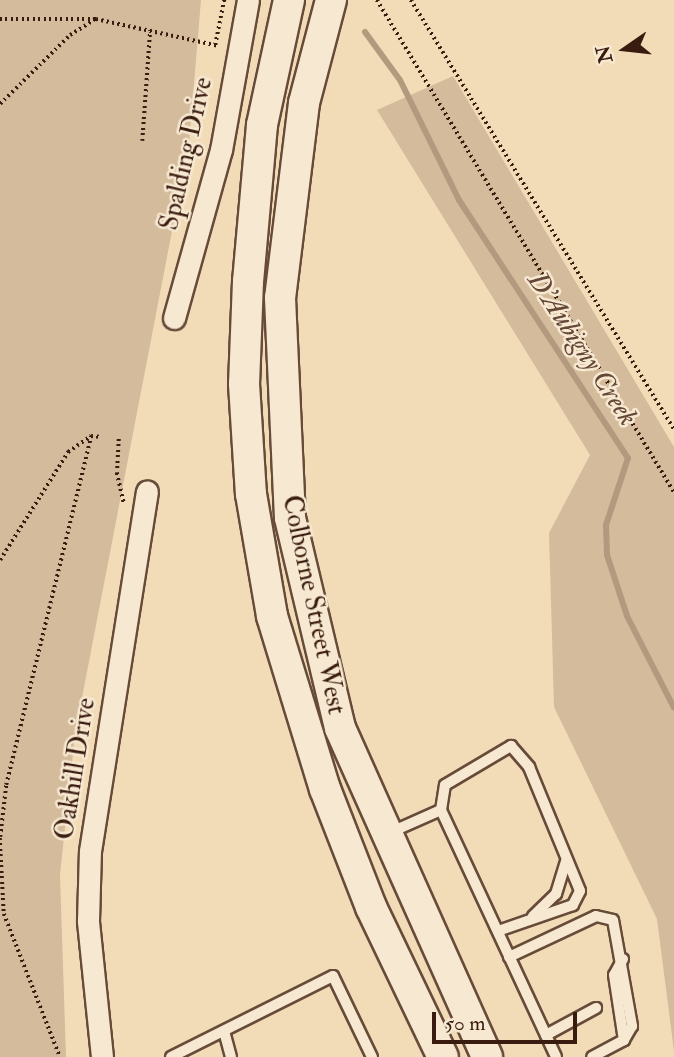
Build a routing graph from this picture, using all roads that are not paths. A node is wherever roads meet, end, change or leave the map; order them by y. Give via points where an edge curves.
1 (248, 0) edge
2 (289, 0) edge
3 (331, 0) edge
4 (174, 318) dead end
5 (147, 491) dead end
6 (441, 810) junction
7 (384, 835) junction
8 (566, 856) junction
9 (533, 915) junction
10 (498, 932) junction
11 (509, 957) junction
12 (596, 1008) dead end
13 (223, 1031) junction
14 (545, 1035) junction
15 (102, 1057) edge
16 (171, 1057) edge
17 (231, 1057) edge
18 (372, 1057) edge
19 (443, 1057) edge
20 (487, 1057) edge
21 (556, 1057) edge
22 (592, 1057) edge

1 - 4 street, Spalding Drive via 220,150
2 - 19 main road, Colborne Street West via 262,125 248,281 244,384 251,494 272,616 325,789 371,907
3 - 7 main road, Colborne Street West via 304,103 286,219 280,298 285,466 290,518 340,728
5 - 15 street, Oakhill Drive via 90,851 88,921
6 - 7 lane
6 - 8 lane via 445,785 511,746 529,766
6 - 10 lane
7 - 20 main road, Colborne Street West
8 - 9 lane via 565,880
8 - 9 lane via 580,891 573,905
9 - 10 lane
10 - 11 lane
11 - 14 lane
11 - 22 lane via 600,916 616,923 632,1026 624,1040
12 - 14 lane
13 - 16 lane
13 - 17 lane
13 - 18 lane via 334,976
14 - 21 lane

